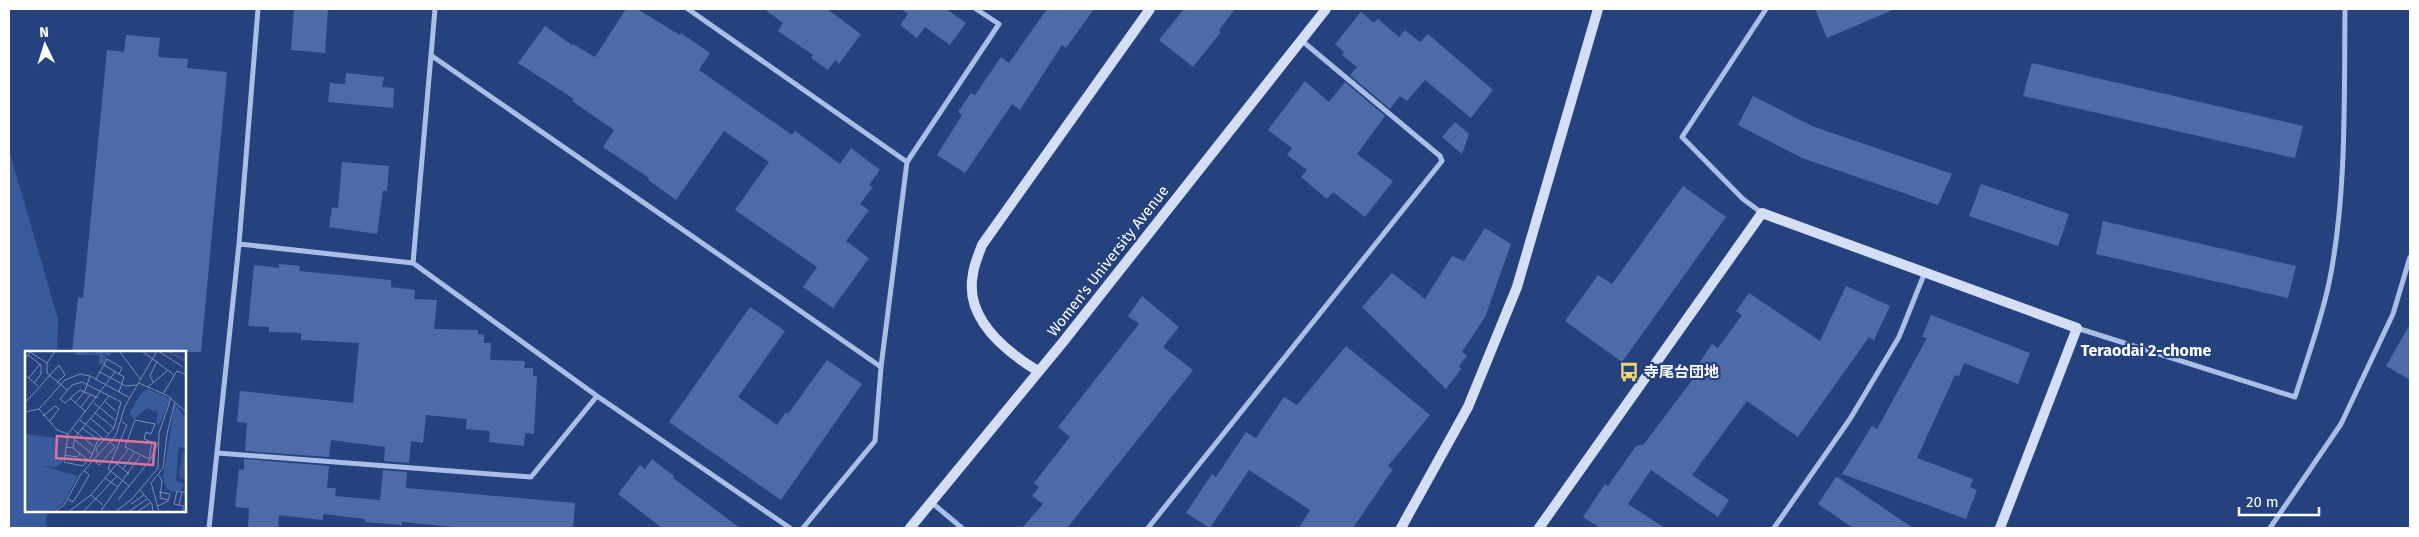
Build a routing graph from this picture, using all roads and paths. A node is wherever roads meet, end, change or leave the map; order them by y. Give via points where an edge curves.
1 (258, 9) edge
2 (434, 9) edge
3 (688, 9) edge
4 (976, 9) edge
5 (1150, 9) edge
6 (1326, 9) edge
7 (1598, 9) edge
8 (1766, 9) edge
9 (2345, 9) edge
10 (1301, 40) junction
11 (432, 56) junction
12 (907, 162) junction
13 (1762, 213) junction
14 (238, 244) junction
15 (2410, 257) edge
16 (412, 263) junction
17 (1925, 272) junction
18 (2077, 328) junction
19 (881, 367) junction
20 (1038, 371) junction
21 (597, 396) junction
22 (218, 453) junction
23 (930, 502) junction
24 (210, 528) edge
25 (790, 528) edge
26 (803, 528) edge
27 (910, 528) edge
28 (962, 528) edge
29 (1148, 528) edge
30 (1401, 528) edge
31 (1539, 528) edge
32 (1774, 528) edge
33 (2000, 528) edge
34 (2270, 528) edge

1 - 14 street
2 - 11 street
3 - 12 street
4 - 12 street via 998,24
5 - 20 street via 982,245 972,275 974,300 986,327 1012,355
6 - 10 street, Women's University Avenue
7 - 30 street via 1517,287 1468,406
8 - 13 street via 1682,136 1743,199
9 - 18 street via 2338,215 2329,284 2295,397
10 - 20 street, Women's University Avenue
10 - 29 street via 1442,161
11 - 16 street
11 - 19 street
12 - 19 street
13 - 17 street
13 - 31 street
14 - 16 street
14 - 22 street
15 - 34 street via 2393,314 2341,424
16 - 21 street
17 - 18 street
17 - 32 street via 1894,346 1850,419
18 - 33 street
19 - 26 street via 875,441
20 - 23 street, Women's University Avenue
21 - 22 street via 531,477
21 - 25 street
22 - 24 street
23 - 27 street, Women's University Avenue
23 - 28 street

